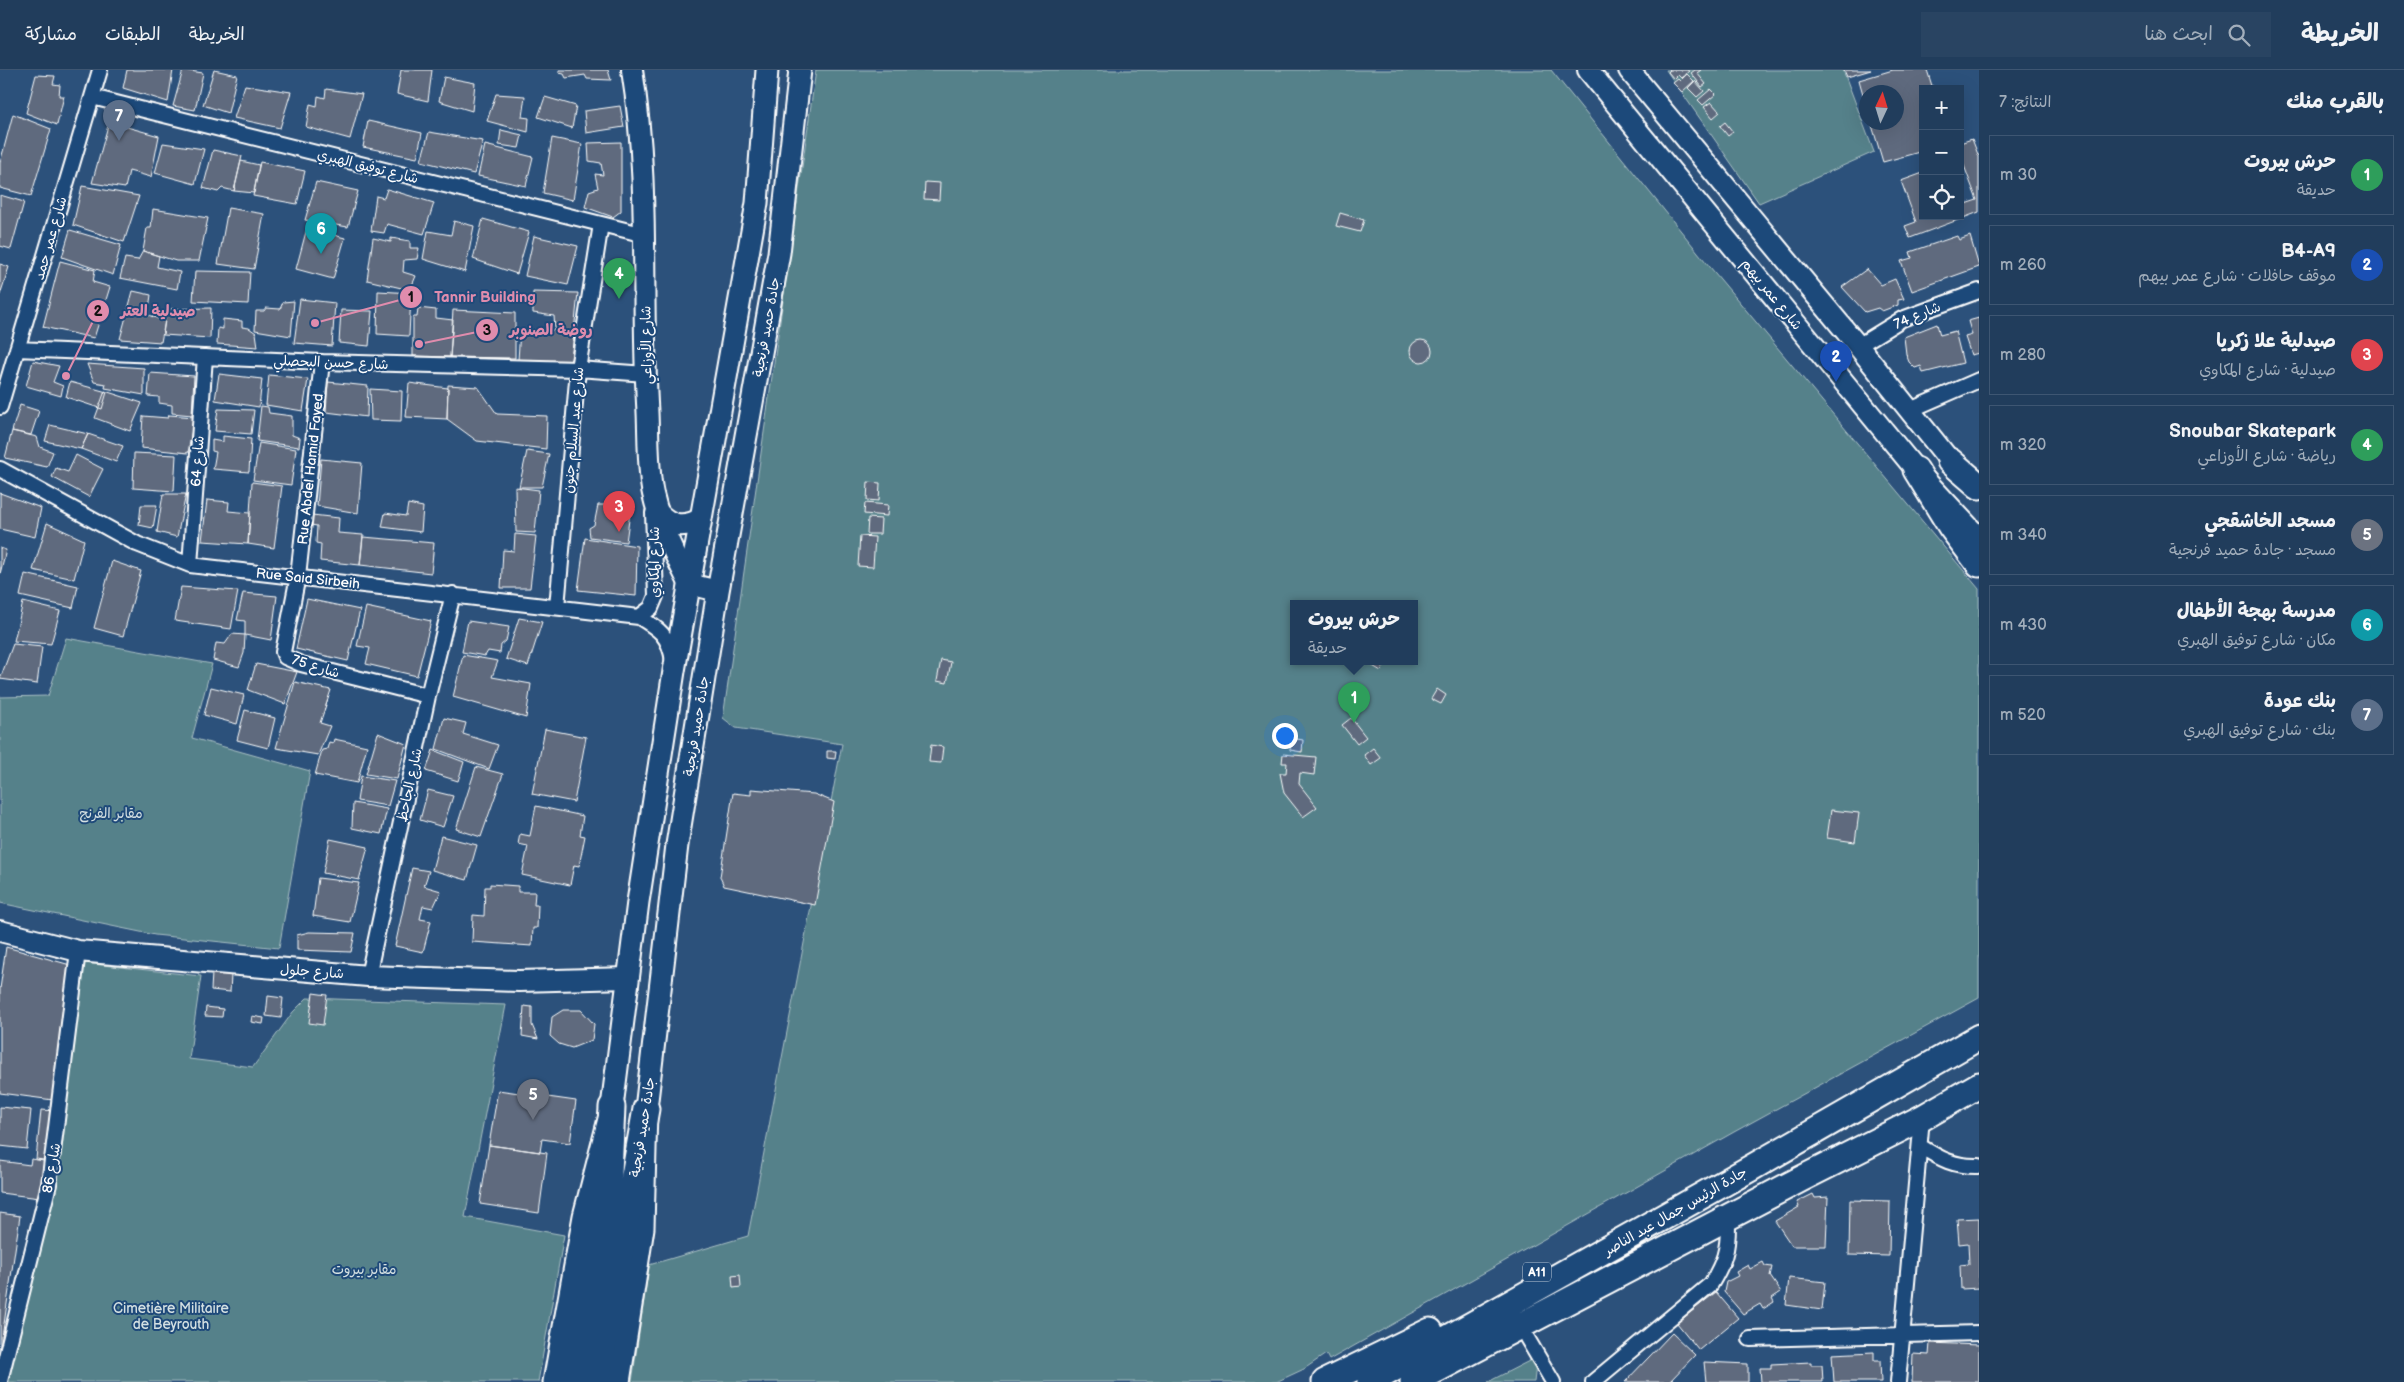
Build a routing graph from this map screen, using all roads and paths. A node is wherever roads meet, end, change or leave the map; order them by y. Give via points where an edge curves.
1 (100, 70) edge
2 (632, 70) edge
3 (767, 70) edge
4 (800, 70) edge
5 (1588, 70) edge
6 (1628, 70) edge
7 (92, 97) junction
8 (601, 224) junction
9 (645, 235) junction
10 (1979, 291) edge
11 (1858, 346) junction
12 (17, 349) junction
13 (205, 357) junction
14 (322, 362) junction
15 (578, 369) junction
16 (646, 374) junction
17 (1979, 380) edge
18 (0, 407) edge
19 (1910, 410) junction
20 (1950, 461) junction
21 (0, 469) edge
22 (1916, 470) junction
23 (1979, 486) edge
24 (652, 491) junction
25 (1979, 497) edge
26 (658, 513) junction
27 (701, 518) junction
28 (1979, 538) edge
29 (1979, 564) edge
30 (190, 565) junction
31 (298, 576) junction
32 (688, 581) junction
33 (718, 591) junction
34 (453, 594) junction
35 (557, 607) junction
36 (639, 617) junction
37 (674, 670) junction
38 (428, 696) junction
39 (0, 931) edge
40 (78, 951) junction
41 (368, 976) junction
42 (628, 978) junction
43 (1979, 1037) edge
44 (1979, 1085) edge
45 (612, 1106) junction
46 (646, 1109) junction
47 (1922, 1118) junction
48 (1920, 1146) junction
49 (1979, 1166) edge
50 (1750, 1168) junction
51 (1758, 1202) junction
52 (1728, 1226) junction
53 (1979, 1333) edge
54 (1904, 1336) junction
55 (1527, 1338) junction
56 (1750, 1339) dead end
57 (0, 1381) edge
58 (554, 1382) edge
59 (576, 1382) edge
60 (597, 1382) edge
61 (619, 1382) edge
62 (1325, 1382) edge
63 (1370, 1382) edge
64 (1413, 1382) edge
65 (1444, 1382) edge
66 (1553, 1382) edge
67 (1592, 1382) edge
68 (1898, 1382) edge

1 - 7 street, شارع عمر حمد
2 - 9 main road, شارع الأوزاعي via 639,112
3 - 27 main road, جادة حميد فرنجية via 757,203
4 - 33 main road, جادة حميد فرنجية via 779,253
5 - 22 main road, شارع عمر بيهم
6 - 11 main road
7 - 8 street, شارع توفيق الهبري
7 - 12 street, شارع عمر حمد
8 - 9 street, شارع توفيق الهبري
8 - 15 street, شارع عبد السلام جنون
9 - 16 main road, شارع الأوزاعي
10 - 11 street, شارع 74 via 1902,319
11 - 19 main road
12 - 13 street, شارع حسن البحصلي
12 - 18 street, شارع عمر حمد
13 - 14 street, شارع حسن البحصلي
13 - 30 street, شارع 64
14 - 15 street, شارع حسن البحصلي
14 - 31 street, Rue Abdel Hamid Fayed
15 - 16 street, شارع حسن البحصلي
15 - 35 street, شارع عبد السلام جنون
16 - 24 main road, شارع الأوزاعي
17 - 19 street
19 - 20 main road
20 - 23 highway
20 - 25 main road
21 - 30 street, Rue Said Sirbeih via 138,544
22 - 28 main road, شارع عمر بيهم
22 - 29 highway via 1951,527
24 - 26 main road, شارع الأوزاعي
24 - 36 street, شارع المكاوي via 656,596 651,608
26 - 27 main road via 670,524 681,526
26 - 32 main road, شارع الأوزاعي
27 - 32 main road, جادة حميد فرنجية
30 - 31 street, Rue Said Sirbeih
31 - 34 street, Rue Said Sirbeih
31 - 38 street, شارع 75 via 283,646 285,656 302,664
32 - 33 main road
32 - 37 main road, جادة حميد فرنجية
33 - 46 main road, جادة حميد فرنجية via 677,845
34 - 35 street, Rue Said Sirbeih
34 - 38 street, شارع الجاحظ
35 - 36 street, Rue Said Sirbeih
36 - 37 street, شارع المكاوي via 658,628 668,641
37 - 42 main road, جادة حميد فرنجية
38 - 41 street, شارع الجاحظ
39 - 40 main road, شارع جلول
40 - 41 main road, شارع جلول
40 - 57 street, شارع 86 via 49,1184
41 - 42 main road, شارع جلول via 519,981
42 - 45 main road, جادة حميد فرنجية
43 - 50 highway, جادة الرئيس جمال عبد الناصر / A11
44 - 47 highway, جادة الرئيس جمال عبد الناصر
45 - 58 main road via 581,1232
45 - 59 highway, جادة حميد فرنجية via 609,1173
46 - 60 highway, جادة حميد فرنجية
46 - 61 main road via 643,1228
47 - 48 street
47 - 51 highway, جادة الرئيس جمال عبد الناصر
48 - 49 street via 1946,1162 1966,1167
48 - 54 street
50 - 62 highway, A11 via 1670,1198 1428,1332
50 - 63 highway, جادة الرئيس جمال عبد الناصر
51 - 52 highway
51 - 64 highway, جادة الرئيس جمال عبد الناصر
52 - 55 highway via 1676,1259
52 - 67 street via 1728,1247 1723,1265 1711,1284
53 - 54 street
54 - 56 street
54 - 68 street
55 - 65 highway
55 - 66 street

